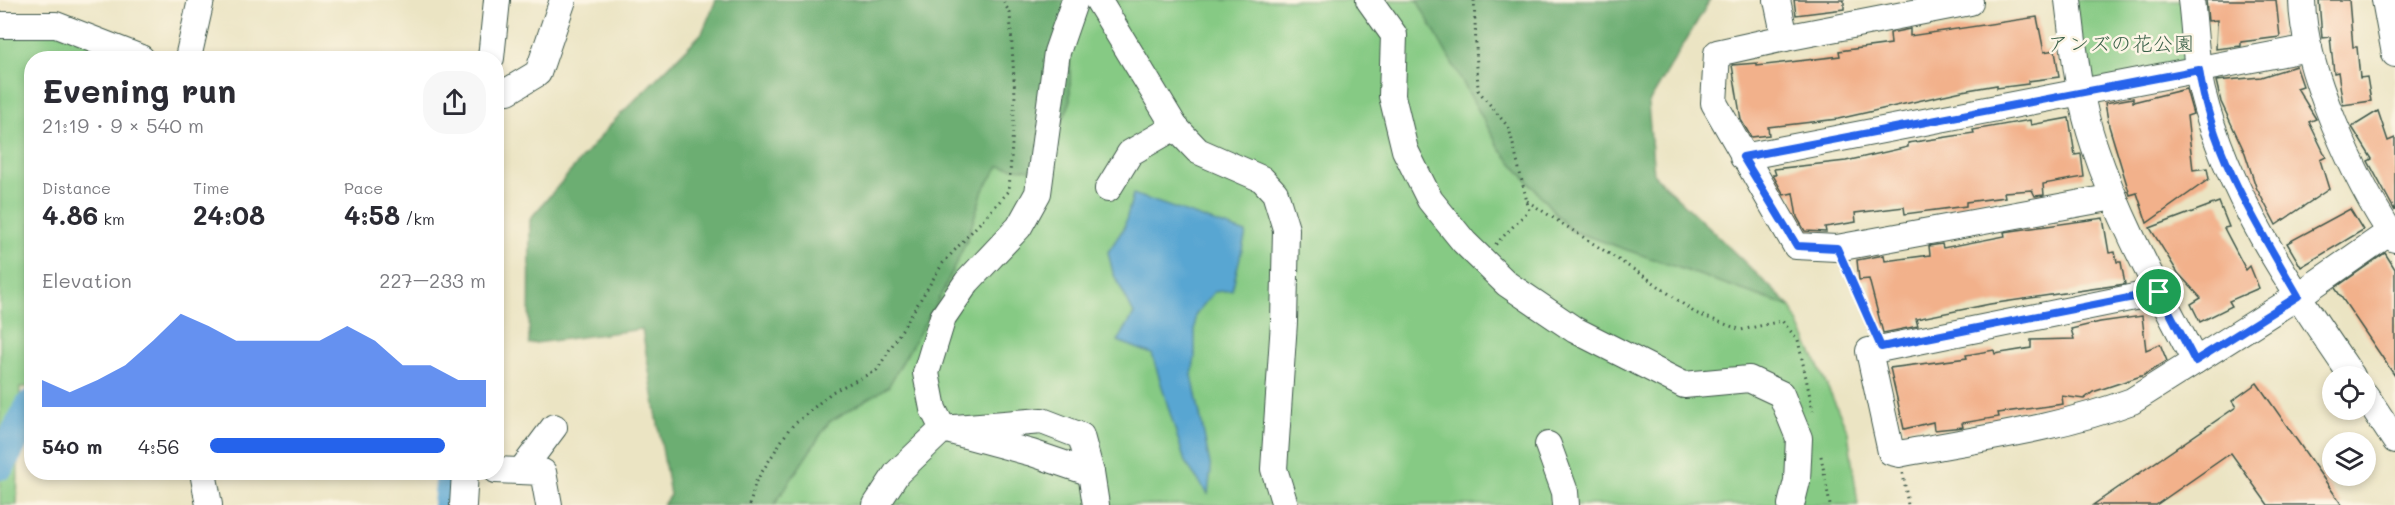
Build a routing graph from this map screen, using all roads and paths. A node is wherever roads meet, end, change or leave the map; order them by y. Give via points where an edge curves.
1 (201, 0) edge
2 (497, 0) edge
3 (563, 0) edge
4 (1002, 0) edge
5 (1075, 0) edge
6 (1098, 0) edge
7 (1369, 0) edge
8 (1474, 0) edge
9 (1778, 0) edge
10 (2068, 0) edge
11 (2191, 0) edge
12 (2302, 0) edge
13 (2385, 0) edge
14 (1975, 1) edge
15 (1876, 10) edge
16 (0, 25) edge
17 (1785, 38) junction
18 (2309, 48) junction
19 (123, 51) edge
20 (190, 51) edge
21 (492, 51) edge
22 (2395, 54) edge
23 (2199, 70) junction
24 (504, 91) edge
25 (2080, 93) junction
26 (1175, 127) junction
27 (1743, 157) junction
28 (1108, 189) dead end
29 (2114, 197) junction
30 (1527, 201) junction
31 (2393, 235) edge
32 (1837, 248) junction
33 (1481, 260) junction
34 (2159, 292) junction
35 (2298, 296) junction
36 (1881, 347) junction
37 (2195, 361) junction
38 (2345, 366) edge
39 (2376, 411) edge
40 (1813, 414) dead end
41 (554, 427) dead end
42 (943, 429) junction
43 (2395, 440) edge
44 (1548, 445) dead end
45 (1819, 448) dead end
46 (1899, 454) junction
47 (508, 470) edge
48 (204, 480) edge
49 (465, 480) edge
50 (209, 505) edge
51 (463, 505) edge
52 (549, 505) edge
53 (750, 505) edge
54 (876, 505) edge
55 (1096, 505) edge
56 (1285, 505) edge
57 (1566, 505) edge
58 (1791, 505) edge
59 (1830, 505) edge
60 (1908, 505) edge

1 - 20 street
2 - 21 street
3 - 24 street via 538,73
4 - 53 path via 1010,13 1015,95 1009,191 943,263 877,370 832,392 789,429 755,483
5 - 42 street via 1058,52 1038,193 1019,227 967,282 943,317 926,373 933,409
6 - 26 street
7 - 33 street via 1394,35 1392,96 1404,150 1430,200
8 - 30 path via 1478,90 1509,128
9 - 17 street
10 - 25 street
11 - 23 street
12 - 18 street
13 - 22 street
14 - 15 street
15 - 17 street
16 - 19 street via 56,25
17 - 27 street via 1717,53 1714,103
18 - 23 street
18 - 31 street via 2343,147
23 - 25 street
23 - 35 street via 2202,90 2236,189
25 - 27 street
25 - 29 street via 2093,144
26 - 28 street via 1130,153
26 - 56 street via 1198,151 1262,179 1275,193 1286,230 1274,469
27 - 32 street via 1797,246
29 - 32 street
29 - 34 street
30 - 33 path via 1530,210
30 - 40 path via 1695,313 1741,330 1782,321 1798,340
31 - 35 street
32 - 36 path
33 - 58 street via 1507,284 1575,330 1684,385 1749,379 1781,394 1799,438 1797,481
34 - 36 street
34 - 37 street
35 - 37 street
35 - 38 street
36 - 46 street via 1869,351 1891,452
37 - 46 street via 2132,401 2101,412
39 - 43 street
41 - 47 street
42 - 54 street via 897,473
42 - 55 street via 1042,421 1081,436
44 - 57 street
45 - 59 path
46 - 60 path
47 - 52 street via 543,472
48 - 50 street
49 - 51 street

